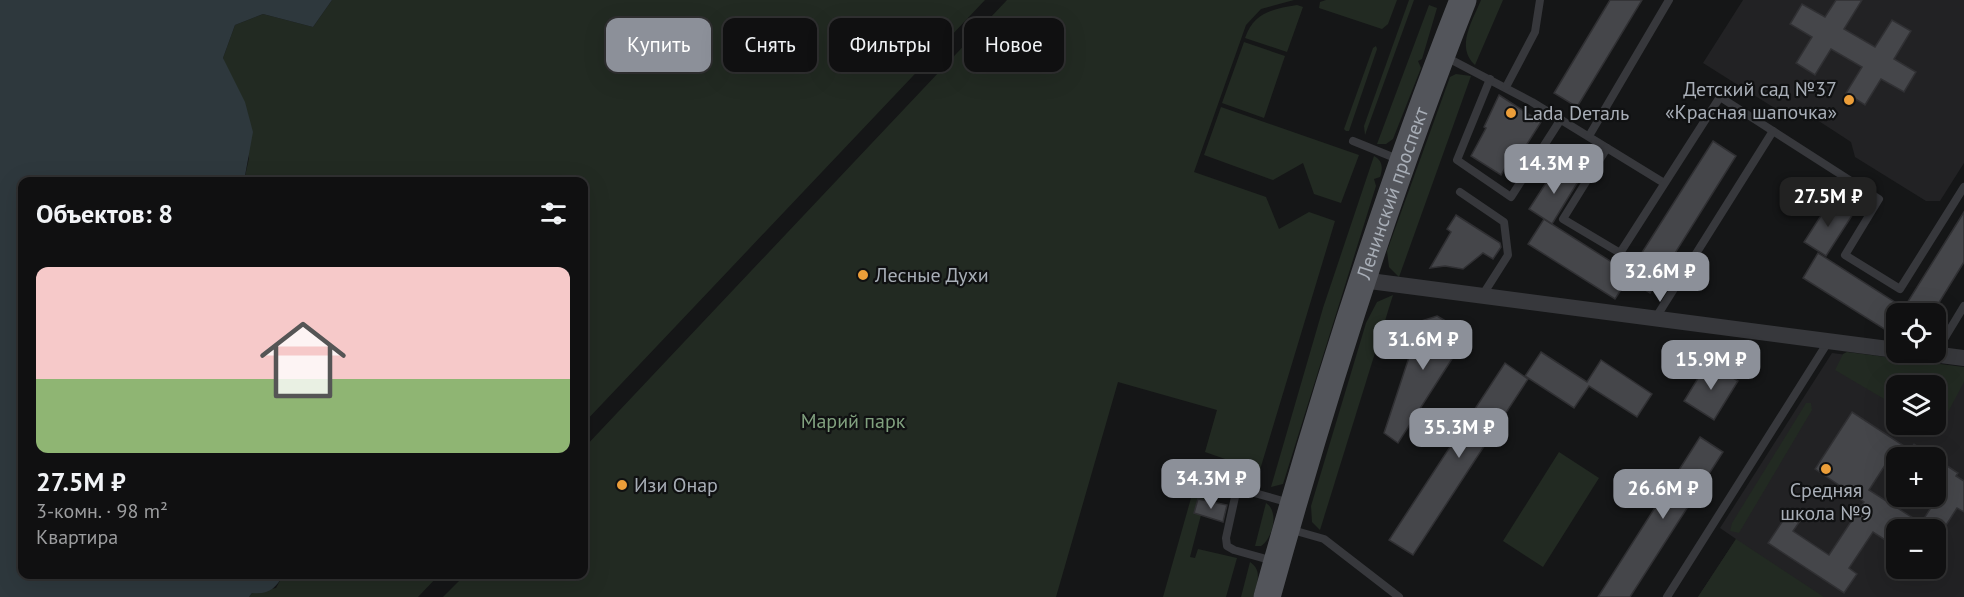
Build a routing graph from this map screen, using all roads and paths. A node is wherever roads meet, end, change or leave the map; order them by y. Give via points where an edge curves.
1 (1463, 0) edge
2 (1540, 0) edge
3 (1669, 0) edge
4 (1441, 55) junction
5 (1490, 79) junction
6 (1506, 87) junction
7 (1561, 119) junction
8 (1773, 131) junction
9 (1589, 136) junction
10 (1353, 141) dead end
11 (1606, 148) junction
12 (1403, 161) junction
13 (1664, 183) junction
14 (1964, 187) edge
15 (1460, 192) dead end
16 (1362, 280) junction
17 (1482, 296) junction
18 (1964, 306) edge
19 (1655, 319) junction
20 (1946, 329) edge
21 (1828, 342) junction
22 (1886, 349) edge
23 (1946, 356) edge
24 (1964, 358) edge
25 (1197, 477) dead end
26 (1237, 489) junction
27 (1290, 516) junction
28 (1277, 562) junction
29 (1390, 593) edge
30 (1268, 597) edge
31 (1399, 597) edge
32 (1667, 597) edge

1 - 4 main road, Ленинский проспект
2 - 6 lane via 1535,32
3 - 9 lane
4 - 5 lane
4 - 12 main road, Ленинский проспект
5 - 6 lane
5 - 7 lane via 1457,160 1511,197
6 - 7 lane
7 - 9 lane
8 - 13 lane via 1720,97
8 - 14 lane via 1879,199 1845,255 1900,289
8 - 19 lane
9 - 11 lane
10 - 12 lane
11 - 13 lane
11 - 13 lane via 1563,219 1620,253
12 - 16 main road, Ленинский проспект
15 - 17 lane via 1503,222 1508,255
16 - 17 street
16 - 27 main road, Ленинский проспект
17 - 19 street
18 - 20 lane
19 - 21 street
21 - 22 street
21 - 32 lane
23 - 24 street
25 - 26 lane
26 - 27 lane
26 - 28 lane via 1227,546
27 - 28 main road, Ленинский проспект
27 - 29 lane
28 - 30 main road, Ленинский проспект
29 - 31 lane

